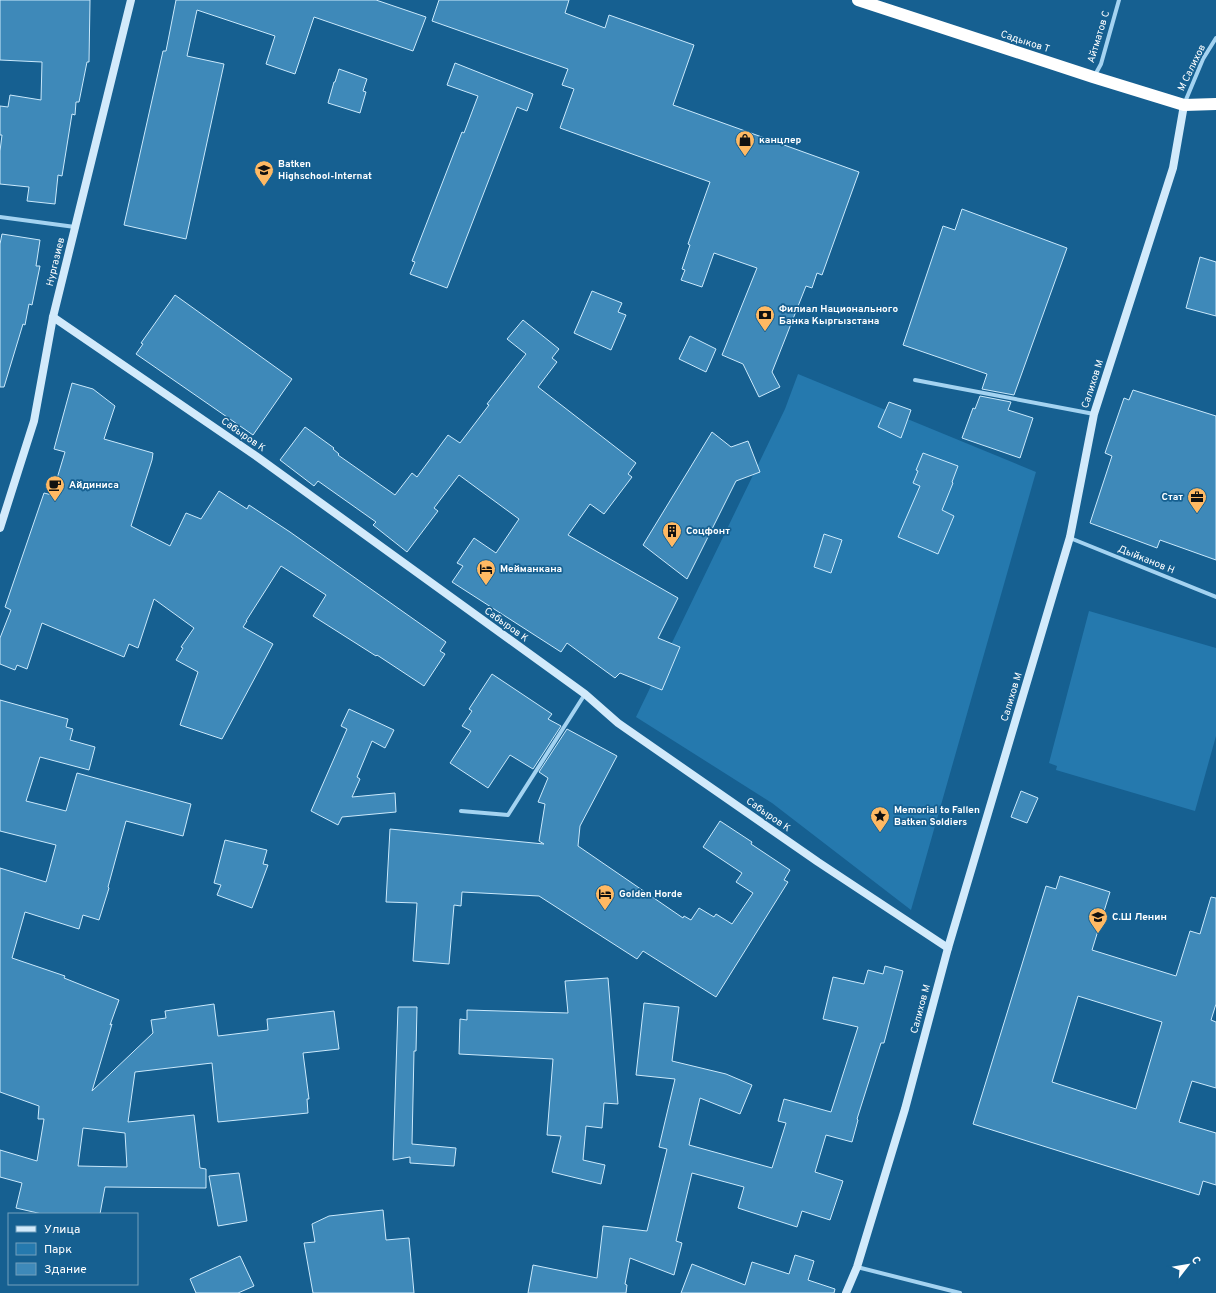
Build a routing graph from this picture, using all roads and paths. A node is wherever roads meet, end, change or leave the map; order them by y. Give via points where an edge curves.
1 (131, 0) edge
2 (858, 0) edge
3 (1119, 0) edge
4 (1216, 38) edge
5 (1093, 77) junction
6 (1216, 104) edge
7 (1184, 105) junction
8 (0, 217) edge
9 (76, 227) junction
10 (53, 317) junction
11 (915, 380) dead end
12 (1094, 414) junction
13 (0, 528) edge
14 (1070, 537) junction
15 (1216, 598) edge
16 (585, 694) junction
17 (461, 811) dead end
18 (948, 948) junction
19 (857, 1266) junction
20 (846, 1293) edge
21 (960, 1293) edge

1 - 9 main road, Нургазиев
2 - 5 highway, Садыков Т
3 - 5 street, Айтматов С via 1101,64
4 - 7 street, М Салихов via 1203,60
5 - 7 highway, Садыков Т
6 - 7 highway, Садыков Т
7 - 12 main road, Салихов М via 1173,168
8 - 9 street
9 - 10 main road, Нургазиев
10 - 13 main road, Нургазиев via 34,421
10 - 16 main road, Сабыров К via 256,456
11 - 12 street
12 - 14 main road, Салихов М
14 - 15 street, Дыйканов Н
14 - 18 main road, Салихов М
16 - 17 street via 508,815
16 - 18 main road, Сабыров К via 618,723
18 - 19 main road, Салихов М via 905,1109
19 - 20 main road, Салихов М
19 - 21 street

